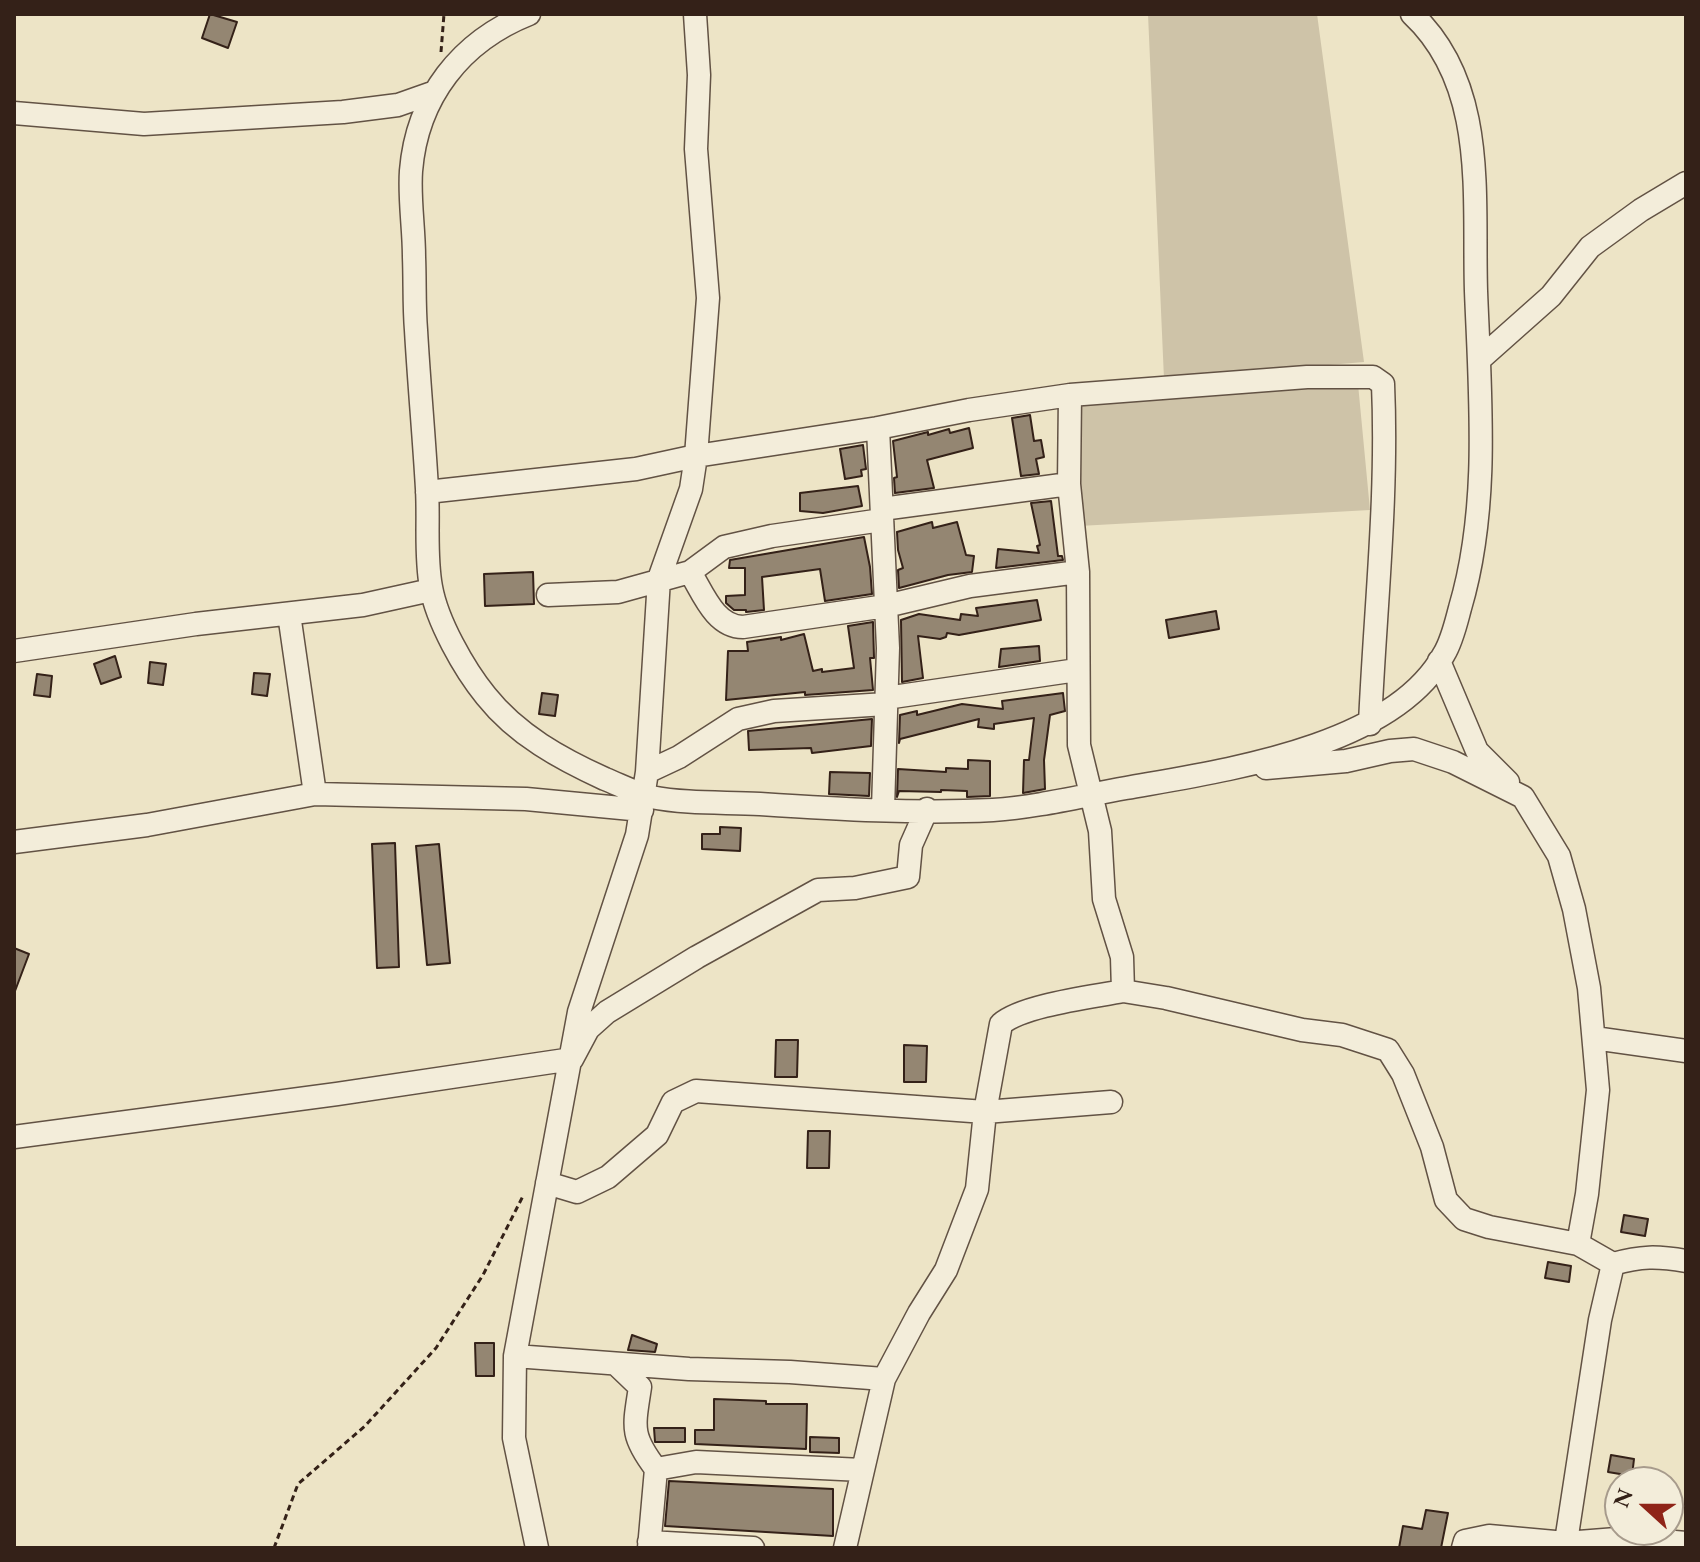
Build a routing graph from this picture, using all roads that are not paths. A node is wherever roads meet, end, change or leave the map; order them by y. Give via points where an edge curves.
1 (529, 14) edge
2 (695, 14) edge
3 (1412, 14) edge
4 (432, 93) junction
5 (14, 113) edge
6 (1686, 183) edge
7 (1479, 360) junction
8 (1070, 395) junction
9 (878, 428) junction
10 (696, 456) junction
11 (1069, 484) junction
12 (427, 492) junction
13 (882, 515) junction
14 (690, 572) junction
15 (1078, 572) junction
16 (659, 579) junction
17 (431, 590) junction
18 (548, 595) dead end
19 (886, 606) junction
20 (289, 614) junction
21 (14, 651) edge
22 (1439, 661) junction
23 (1077, 670) junction
24 (886, 701) junction
25 (1370, 724) junction
26 (1233, 769) junction
27 (647, 772) junction
28 (315, 794) junction
29 (1090, 794) junction
30 (1523, 797) junction
31 (643, 803) junction
32 (883, 809) junction
33 (927, 809) junction
34 (14, 842) edge
35 (1123, 991) junction
36 (1594, 1038) junction
37 (1686, 1051) edge
38 (572, 1059) junction
39 (1111, 1102) dead end
40 (985, 1112) junction
41 (14, 1137) edge
42 (539, 1184) junction
43 (1578, 1244) junction
44 (1686, 1261) edge
45 (1613, 1264) junction
46 (515, 1356) junction
47 (616, 1364) junction
48 (884, 1379) junction
49 (656, 1469) junction
50 (862, 1470) junction
51 (1686, 1543) edge
52 (649, 1545) edge
53 (1565, 1546) edge
54 (537, 1548) edge
55 (753, 1548) edge
56 (845, 1548) edge
57 (1463, 1548) edge

1 - 4 street via 491,34 451,68
2 - 10 street via 696,149 708,298
3 - 7 street via 1440,45 1464,100 1474,175
4 - 5 street via 398,105 343,112 144,124
4 - 12 street via 411,168
6 - 7 street via 1590,247 1551,296
7 - 22 street via 1478,499 1471,563 1455,626
8 - 9 street
8 - 11 street
8 - 25 street via 1307,377 1380,380 1382,545
9 - 10 street
9 - 13 street
10 - 12 street via 623,471
10 - 16 street via 691,489
11 - 13 street
11 - 15 street
12 - 17 street
13 - 14 street via 724,547
13 - 19 street
14 - 16 street
14 - 19 street via 718,617 733,627
15 - 19 street via 970,586
15 - 23 street
16 - 18 street via 618,592
16 - 27 street
17 - 20 street
17 - 31 street via 464,665 507,719 567,762
19 - 24 street
20 - 21 street
20 - 28 street
22 - 25 street via 1408,696
22 - 30 street via 1477,751
23 - 24 street
23 - 29 street via 1079,745
24 - 27 street via 738,719
24 - 32 street
25 - 26 street
26 - 29 street
26 - 30 street via 1300,766 1414,749
27 - 31 street
28 - 31 street
28 - 34 street via 147,825
29 - 33 street via 1036,806
29 - 35 street via 1100,831 1104,899 1122,957
30 - 36 street via 1563,869 1589,988
31 - 32 street
31 - 38 street via 579,1012
32 - 33 street
33 - 38 street via 911,845 908,877 818,890 772,914 607,1012 588,1029
35 - 40 street via 1004,1021
35 - 43 street via 1342,1035 1388,1050 1432,1147 1446,1200 1464,1219
36 - 37 street
36 - 43 street via 1598,1090
38 - 41 street
38 - 42 street
39 - 40 street
40 - 42 street via 696,1091 673,1102 657,1135 608,1177 577,1192
40 - 48 street via 977,1189 946,1270
42 - 46 street
43 - 45 street
44 - 45 street via 1639,1257
45 - 53 street
46 - 47 street
46 - 54 street via 514,1438
47 - 48 street
47 - 49 street via 640,1387 633,1428
48 - 50 street
49 - 50 street via 696,1462
49 - 52 street
50 - 56 street
51 - 53 street via 1629,1538
52 - 55 street
53 - 57 street via 1489,1536 1465,1541

